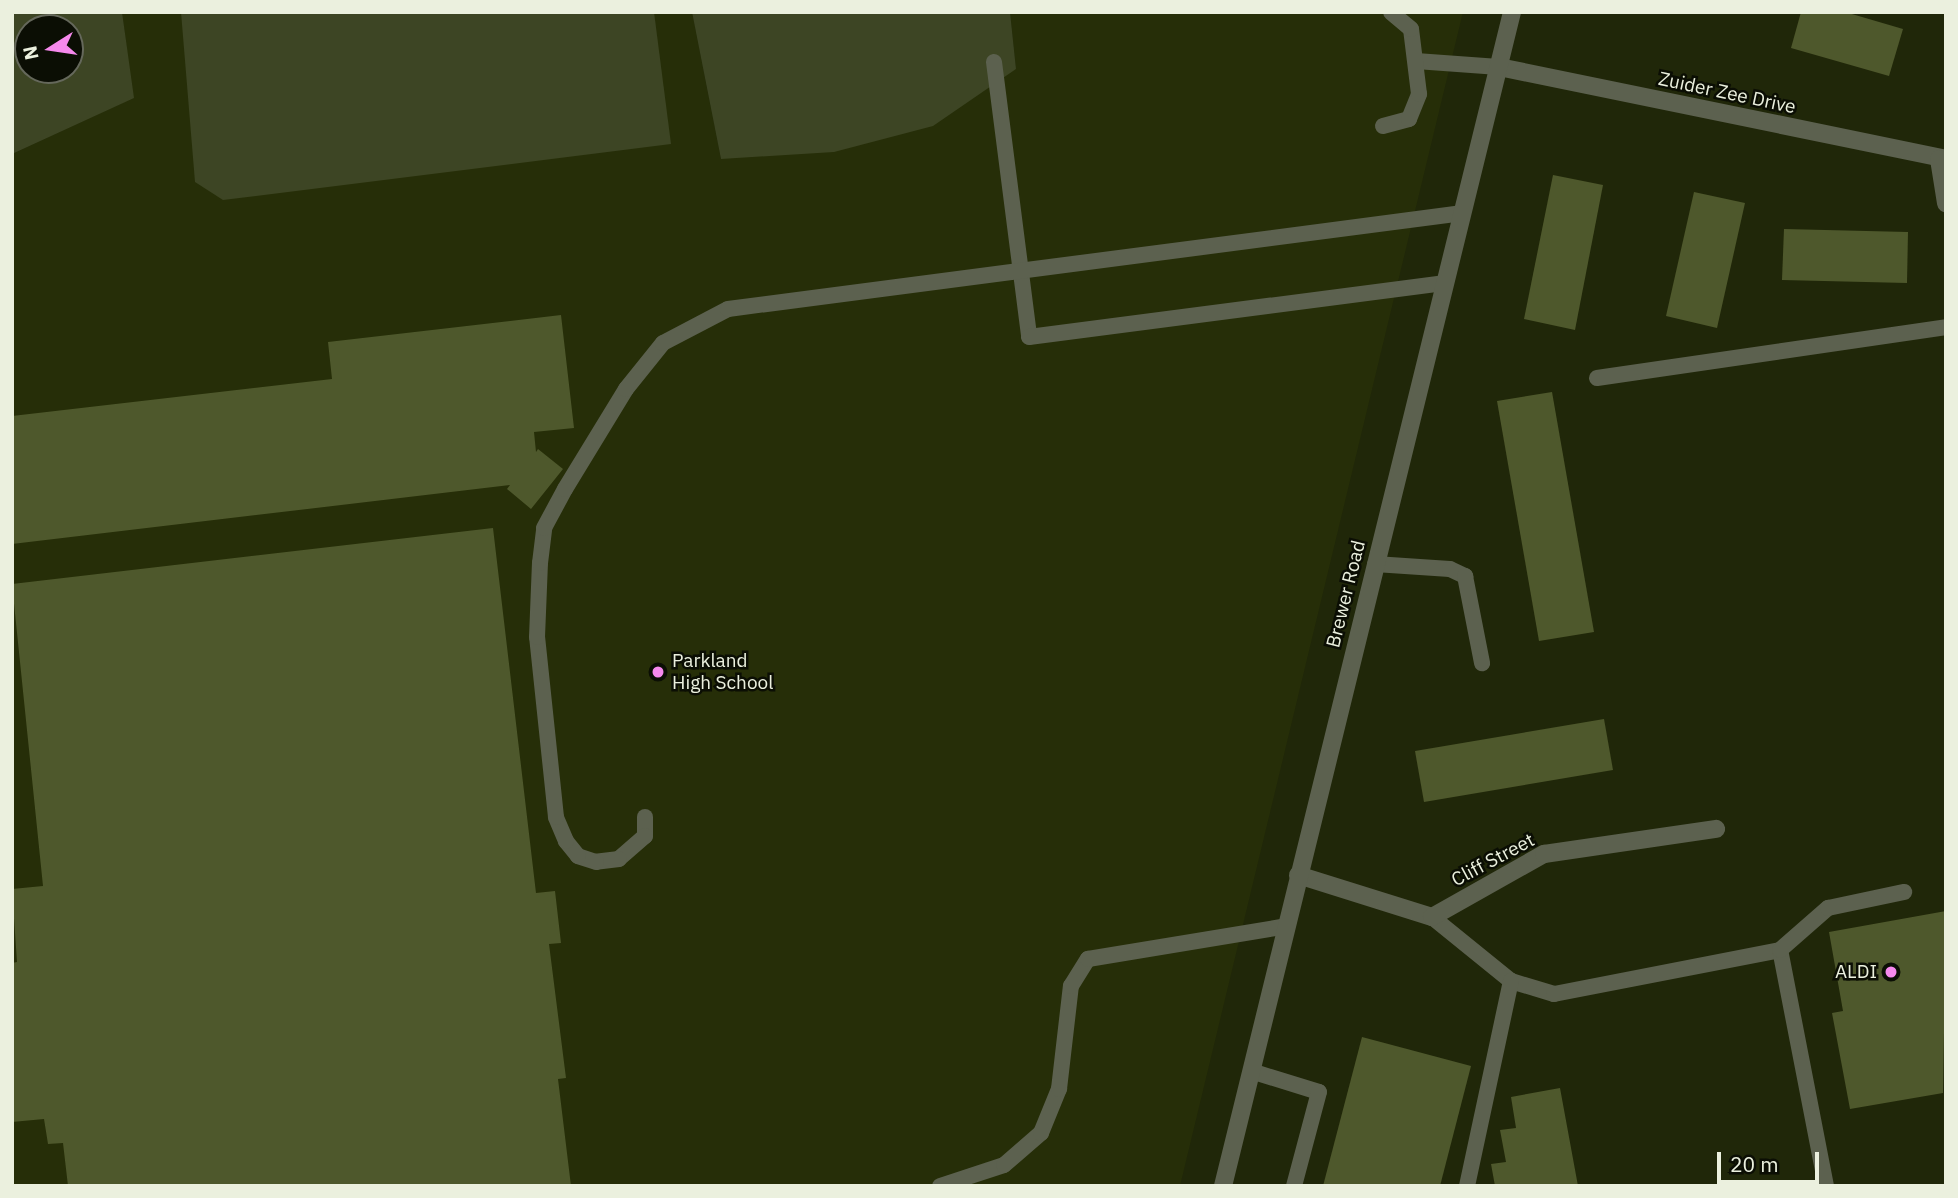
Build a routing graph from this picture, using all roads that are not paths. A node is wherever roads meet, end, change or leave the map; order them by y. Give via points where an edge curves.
1 (1391, 12) edge
2 (1512, 12) edge
3 (1416, 61) junction
4 (994, 62) dead end
5 (1499, 67) junction
6 (1383, 126) dead end
7 (1942, 159) edge
8 (1946, 204) edge
9 (1463, 213) junction
10 (1021, 271) junction
11 (1446, 283) junction
12 (1946, 327) edge
13 (1597, 378) dead end
14 (1376, 564) junction
15 (1482, 663) dead end
16 (645, 817) dead end
17 (1716, 829) dead end
18 (1298, 875) junction
19 (1904, 892) dead end
20 (1432, 918) junction
21 (1286, 926) junction
22 (1780, 950) junction
23 (1511, 981) junction
24 (1251, 1071) junction
25 (940, 1186) edge
26 (1223, 1186) edge
27 (1294, 1186) edge
28 (1467, 1186) edge
29 (1826, 1186) edge

1 - 3 lane via 1411,29
2 - 5 street, Brewer Road
3 - 5 lane via 1462,60
3 - 6 lane via 1415,109 1409,119
4 - 10 lane
5 - 7 street, Zuider Zee Drive
5 - 9 street, Brewer Road
7 - 8 street
9 - 10 lane
9 - 11 street, Brewer Road
10 - 11 lane via 1029,337
10 - 16 lane via 728,309 663,343 626,389 544,528 537,637 556,817 566,841 578,856 596,862 619,859 645,836
11 - 14 street, Brewer Road
12 - 13 lane
14 - 15 lane via 1459,571 1465,576
14 - 18 street, Brewer Road
17 - 20 street, Cliff Street via 1544,853
18 - 20 street
18 - 21 street, Brewer Road
19 - 22 lane via 1828,908
20 - 23 lane
21 - 24 street, Brewer Road
21 - 25 lane via 1088,959 1072,986 1059,1089 1041,1133 1004,1165
22 - 23 lane via 1554,994
22 - 29 lane
23 - 28 lane
24 - 26 street, Brewer Road
24 - 27 lane via 1319,1091

